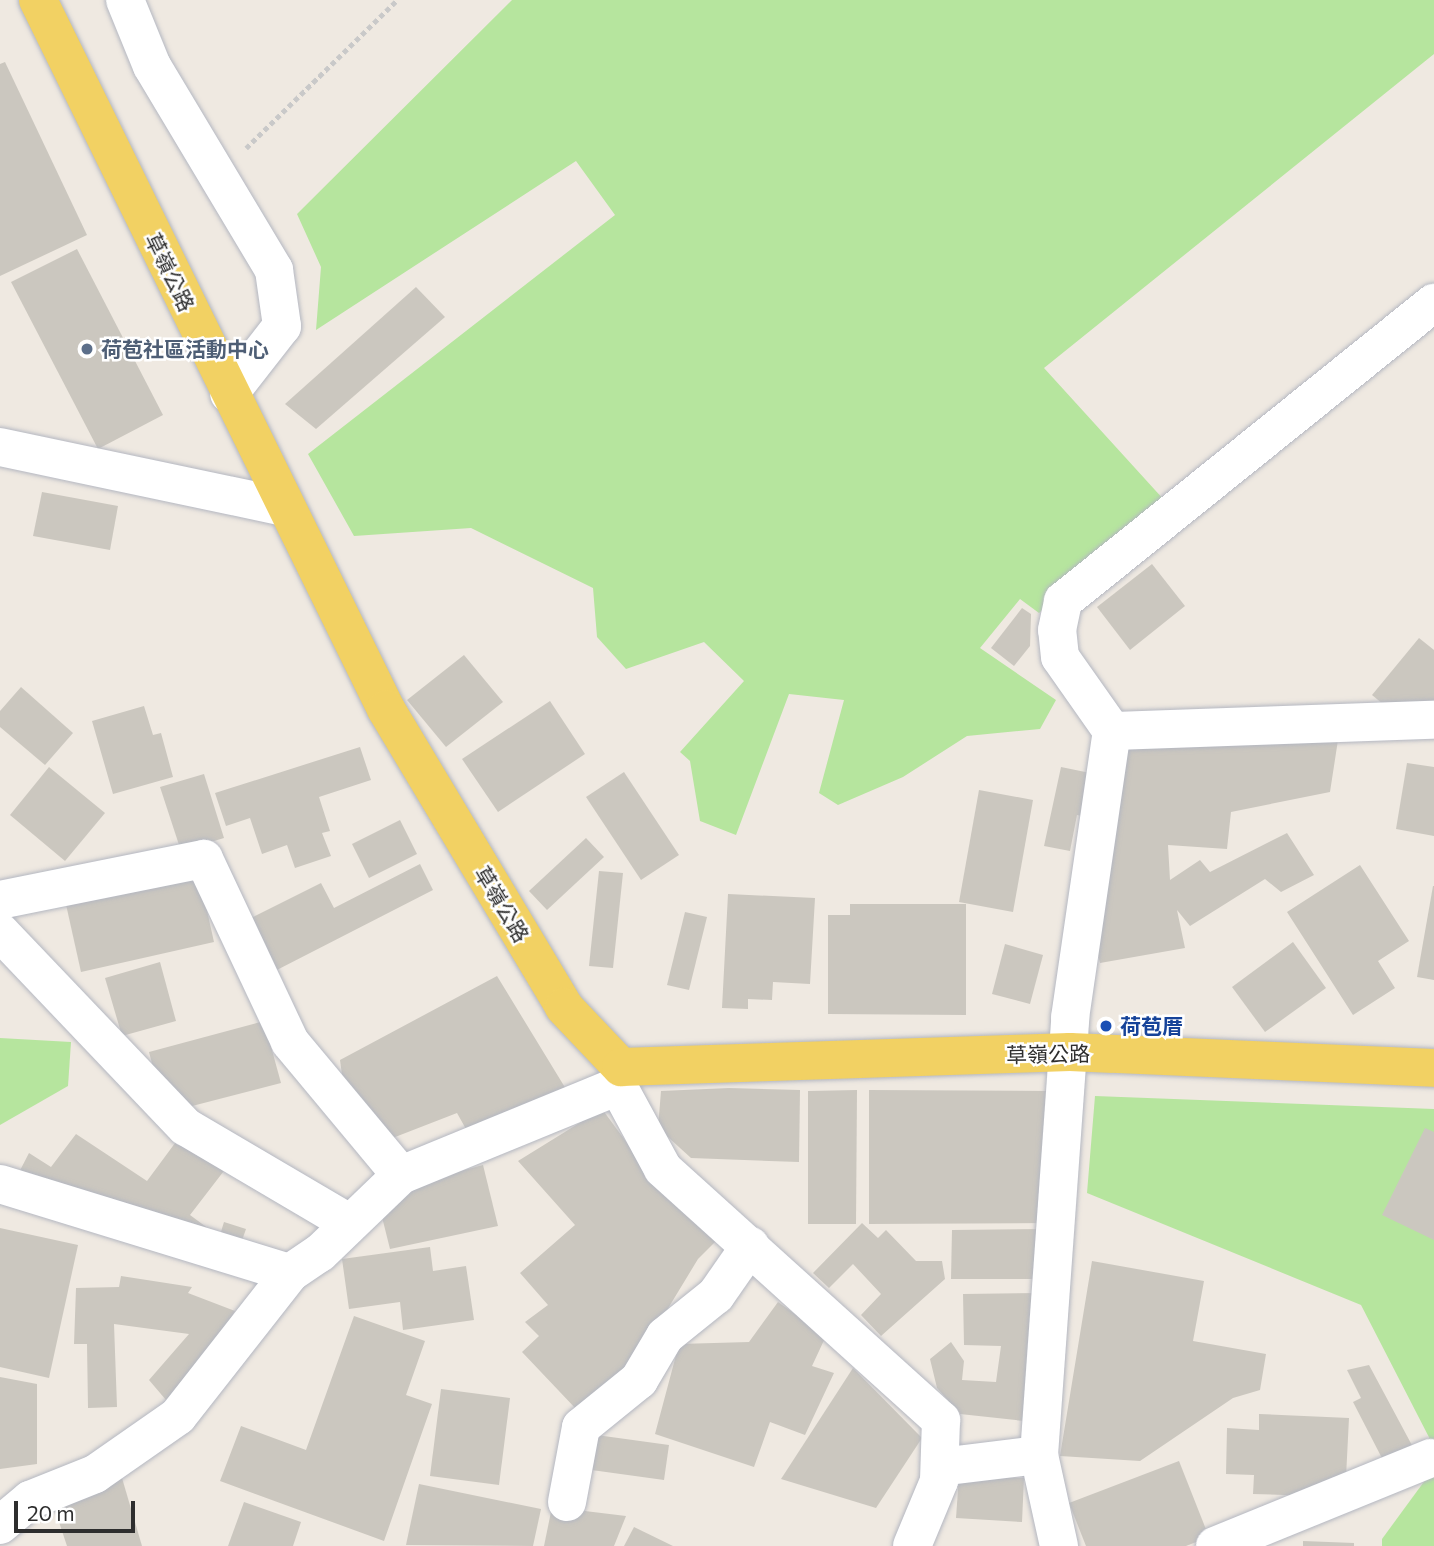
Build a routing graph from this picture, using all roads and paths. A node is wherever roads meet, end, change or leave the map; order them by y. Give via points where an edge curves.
1 (38, 0) edge
2 (125, 0) edge
3 (397, 0) edge
4 (217, 174) junction
5 (1434, 303) edge
6 (229, 394) junction
7 (0, 447) edge
8 (284, 507) junction
9 (1434, 720) edge
10 (1112, 731) junction
11 (0, 900) edge
12 (0, 932) edge
13 (1070, 1052) junction
14 (1434, 1068) edge
15 (620, 1077) junction
16 (401, 1175) junction
17 (0, 1184) edge
18 (349, 1223) junction
19 (750, 1246) junction
20 (290, 1273) junction
21 (1039, 1455) junction
22 (1431, 1458) dead end
23 (940, 1467) junction
24 (567, 1502) dead end
25 (0, 1525) edge
26 (912, 1546) edge
27 (1059, 1546) edge
28 (1215, 1546) edge

1 - 6 main road, 草嶺公路
2 - 4 street via 152,66
3 - 4 path
4 - 6 street via 274,270 282,326
5 - 10 street via 1063,601 1057,629 1060,657
6 - 8 main road, 草嶺公路
7 - 8 street
8 - 15 main road, 草嶺公路 via 386,709 564,1007
9 - 10 street
10 - 13 street via 1070,1018
11 - 16 street via 204,859 290,1042
12 - 18 street via 186,1127
13 - 14 main road, 草嶺公路
13 - 15 main road, 草嶺公路
13 - 21 street
15 - 16 street
15 - 19 street via 663,1169
16 - 18 street
17 - 20 street
18 - 20 street
19 - 23 street via 941,1420
19 - 24 street via 716,1294 665,1336 639,1380 581,1427
20 - 25 street via 178,1416 95,1474 30,1500
21 - 23 street
21 - 27 street
22 - 28 street
23 - 26 street

